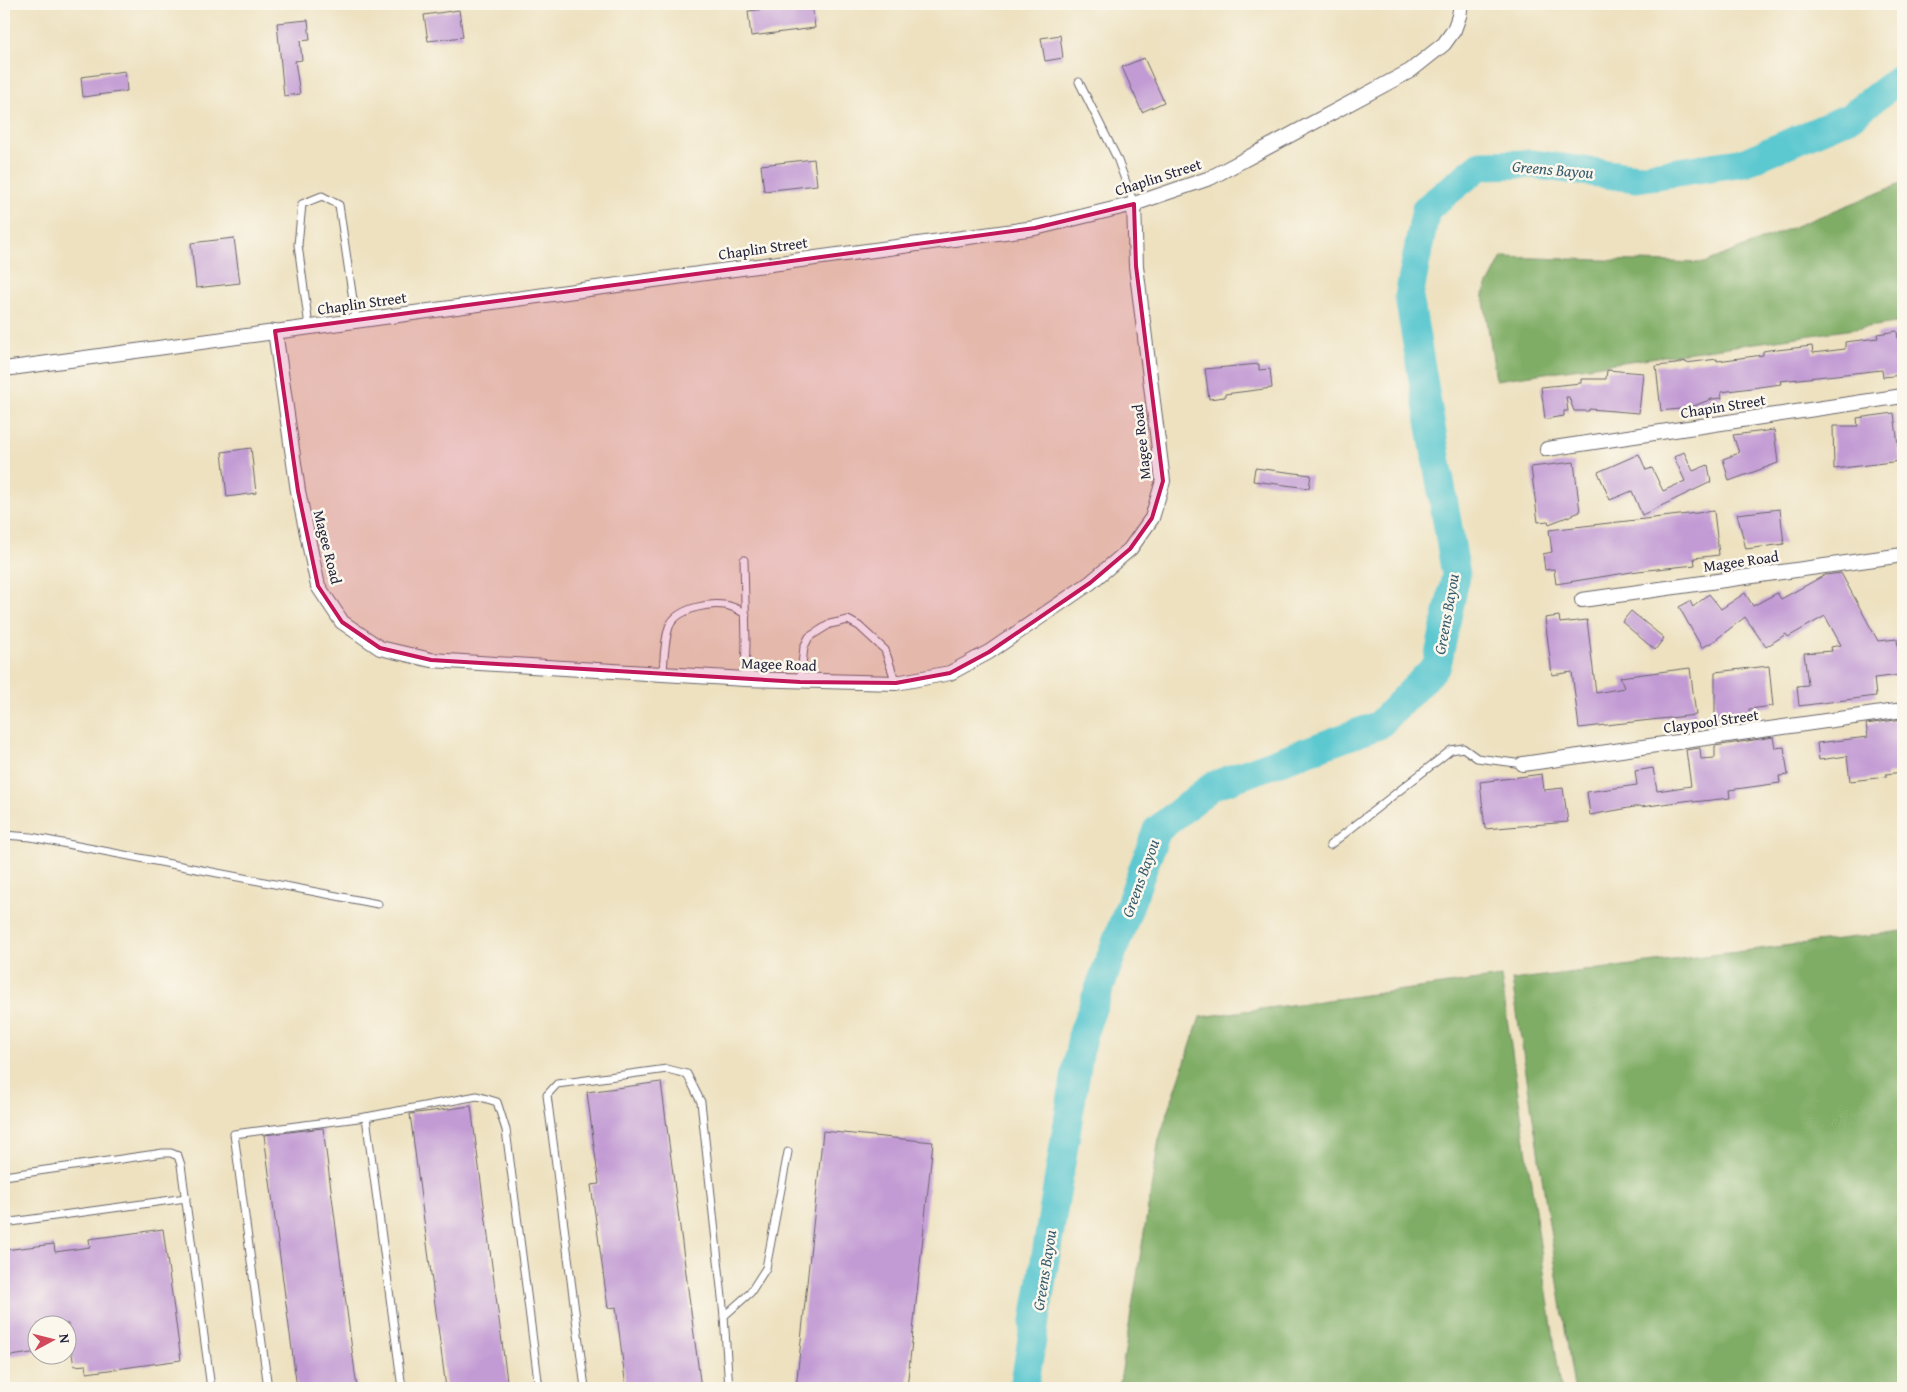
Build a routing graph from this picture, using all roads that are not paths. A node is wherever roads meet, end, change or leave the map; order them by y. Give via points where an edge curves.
1 (1460, 4) edge
2 (1079, 82) dead end
3 (1134, 204) junction
4 (356, 320) junction
5 (309, 326) junction
6 (275, 331) junction
7 (4, 368) edge
8 (1903, 396) edge
9 (1547, 449) dead end
10 (1903, 555) edge
11 (744, 560) dead end
12 (1582, 600) dead end
13 (746, 615) junction
14 (663, 674) junction
15 (745, 679) junction
16 (800, 682) junction
17 (896, 683) junction
18 (1903, 710) edge
19 (1523, 764) joint
20 (4, 835) edge
21 (1330, 845) dead end
22 (378, 904) dead end
23 (366, 1117) junction
24 (788, 1152) dead end
25 (4, 1176) edge
26 (186, 1198) junction
27 (4, 1223) edge
28 (724, 1316) junction
29 (211, 1388) edge
30 (268, 1388) edge
31 (402, 1388) edge
32 (538, 1388) edge
33 (585, 1388) edge
34 (729, 1388) edge

1 - 3 street, Chaplin Street via 1454,30 1444,44 1410,71 1210,178
2 - 3 lane via 1117,158
3 - 4 street, Chaplin Street via 1035,228
3 - 17 street, Magee Road via 1136,266 1163,481 1152,518 1130,550 1090,583 988,652 950,673
4 - 5 street, Chaplin Street
4 - 5 lane via 339,205 322,196 302,204 298,245
5 - 6 street, Chaplin Street
6 - 7 street, Chaplin Street
6 - 14 street, Magee Road via 298,491 318,586 342,622 380,648 431,660
8 - 9 street, Chapin Street
10 - 12 street, Magee Road
11 - 13 lane
13 - 14 lane via 732,606 714,604 682,614 670,625
13 - 15 lane
14 - 15 street, Magee Road
15 - 16 street, Magee Road
16 - 17 street, Magee Road
16 - 17 lane via 804,647 809,637 830,624 848,620 885,650
18 - 19 street, Claypool Street
19 - 21 lane via 1477,758 1462,748 1451,750
20 - 22 lane via 31,837
23 - 30 lane via 234,1134
23 - 31 lane
23 - 32 lane via 477,1096 497,1102 506,1130
24 - 28 lane via 766,1268 750,1293
25 - 26 lane via 82,1166 116,1158 172,1153 178,1156 181,1165
26 - 27 lane
26 - 29 lane
28 - 33 lane via 701,1102 687,1074 667,1069 557,1084 547,1095 549,1120
28 - 34 lane

